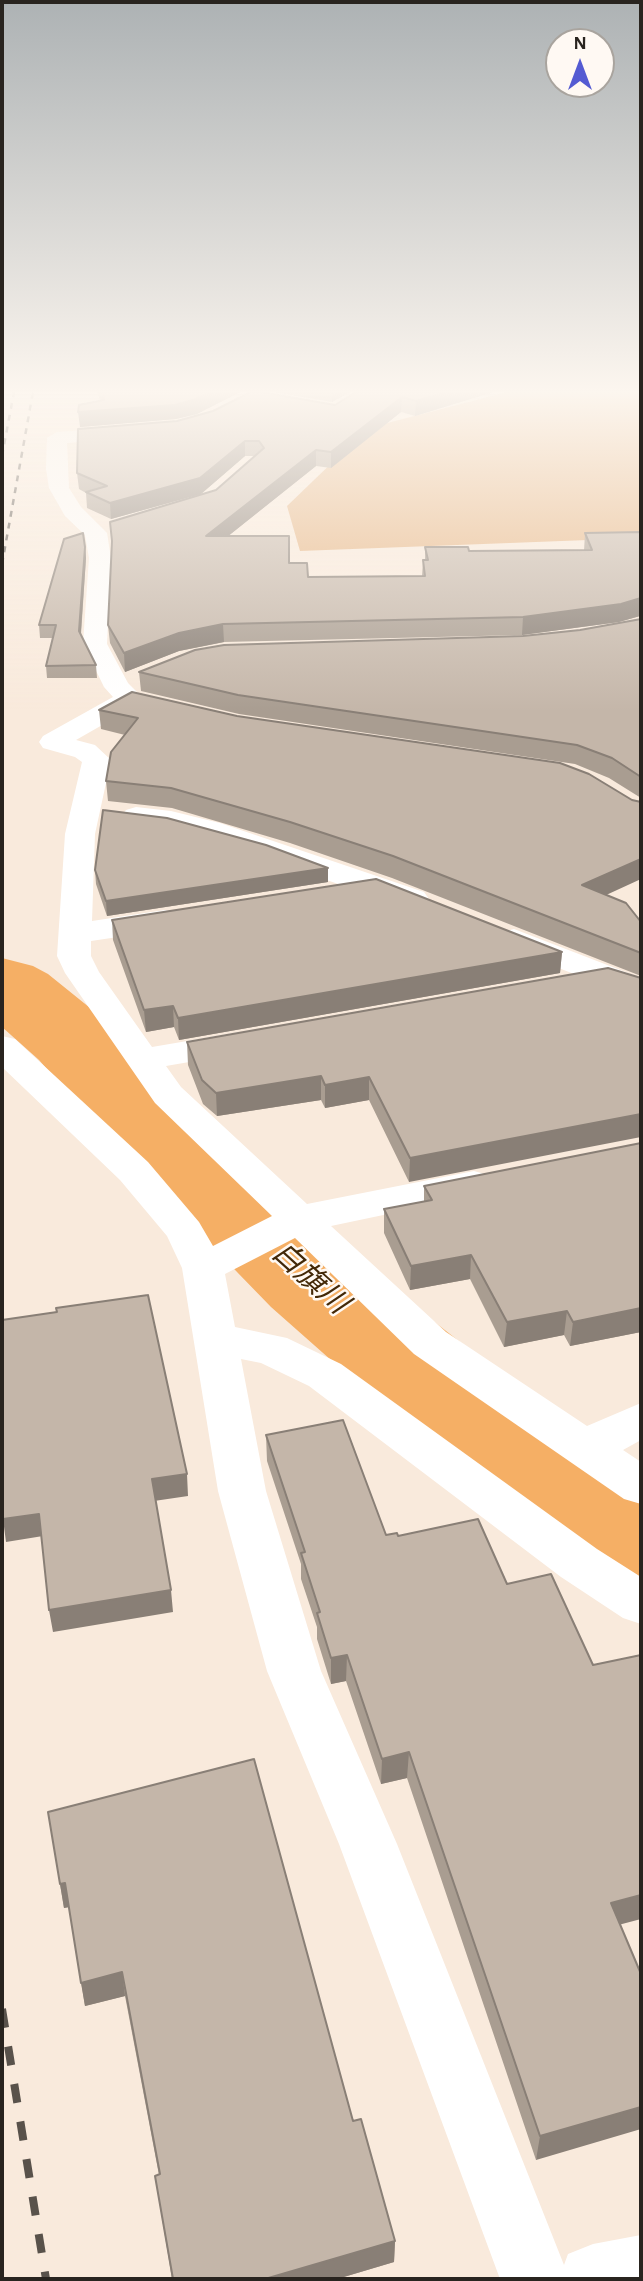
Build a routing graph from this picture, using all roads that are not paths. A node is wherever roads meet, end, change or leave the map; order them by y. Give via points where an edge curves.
1 (65, 498) edge
2 (128, 688) junction
3 (199, 716) edge
4 (85, 810) junction
5 (380, 887) junction
6 (314, 897) edge
7 (445, 912) edge
8 (194, 916) edge
9 (484, 927) edge
10 (74, 934) junction
11 (627, 984) edge
12 (544, 989) edge
13 (269, 1038) edge
14 (2, 1047) edge
15 (145, 1059) junction
16 (505, 1178) edge
17 (299, 1219) junction
18 (203, 1268) junction
19 (214, 1339) junction
20 (641, 1420) edge
21 (587, 1447) junction
22 (641, 1486) edge
23 (641, 1604) edge
24 (641, 2270) edge
25 (535, 2279) edge
26 (593, 2279) edge

1 - 2 street via 73,511 103,531 94,644
2 - 3 street
2 - 4 street via 52,742 85,751 97,760
4 - 5 street via 209,829
4 - 10 street
5 - 6 street
5 - 7 street
8 - 10 street
9 - 11 street
10 - 15 street via 74,956 82,973
11 - 12 street
13 - 15 street
14 - 18 street via 134,1171 185,1231
15 - 17 street via 168,1095
16 - 17 street
17 - 18 street
17 - 21 street via 430,1343
18 - 19 street
19 - 23 street via 271,1349 325,1375
19 - 25 street via 242,1491 294,1671 368,1844
20 - 21 street
21 - 22 street
24 - 26 street

